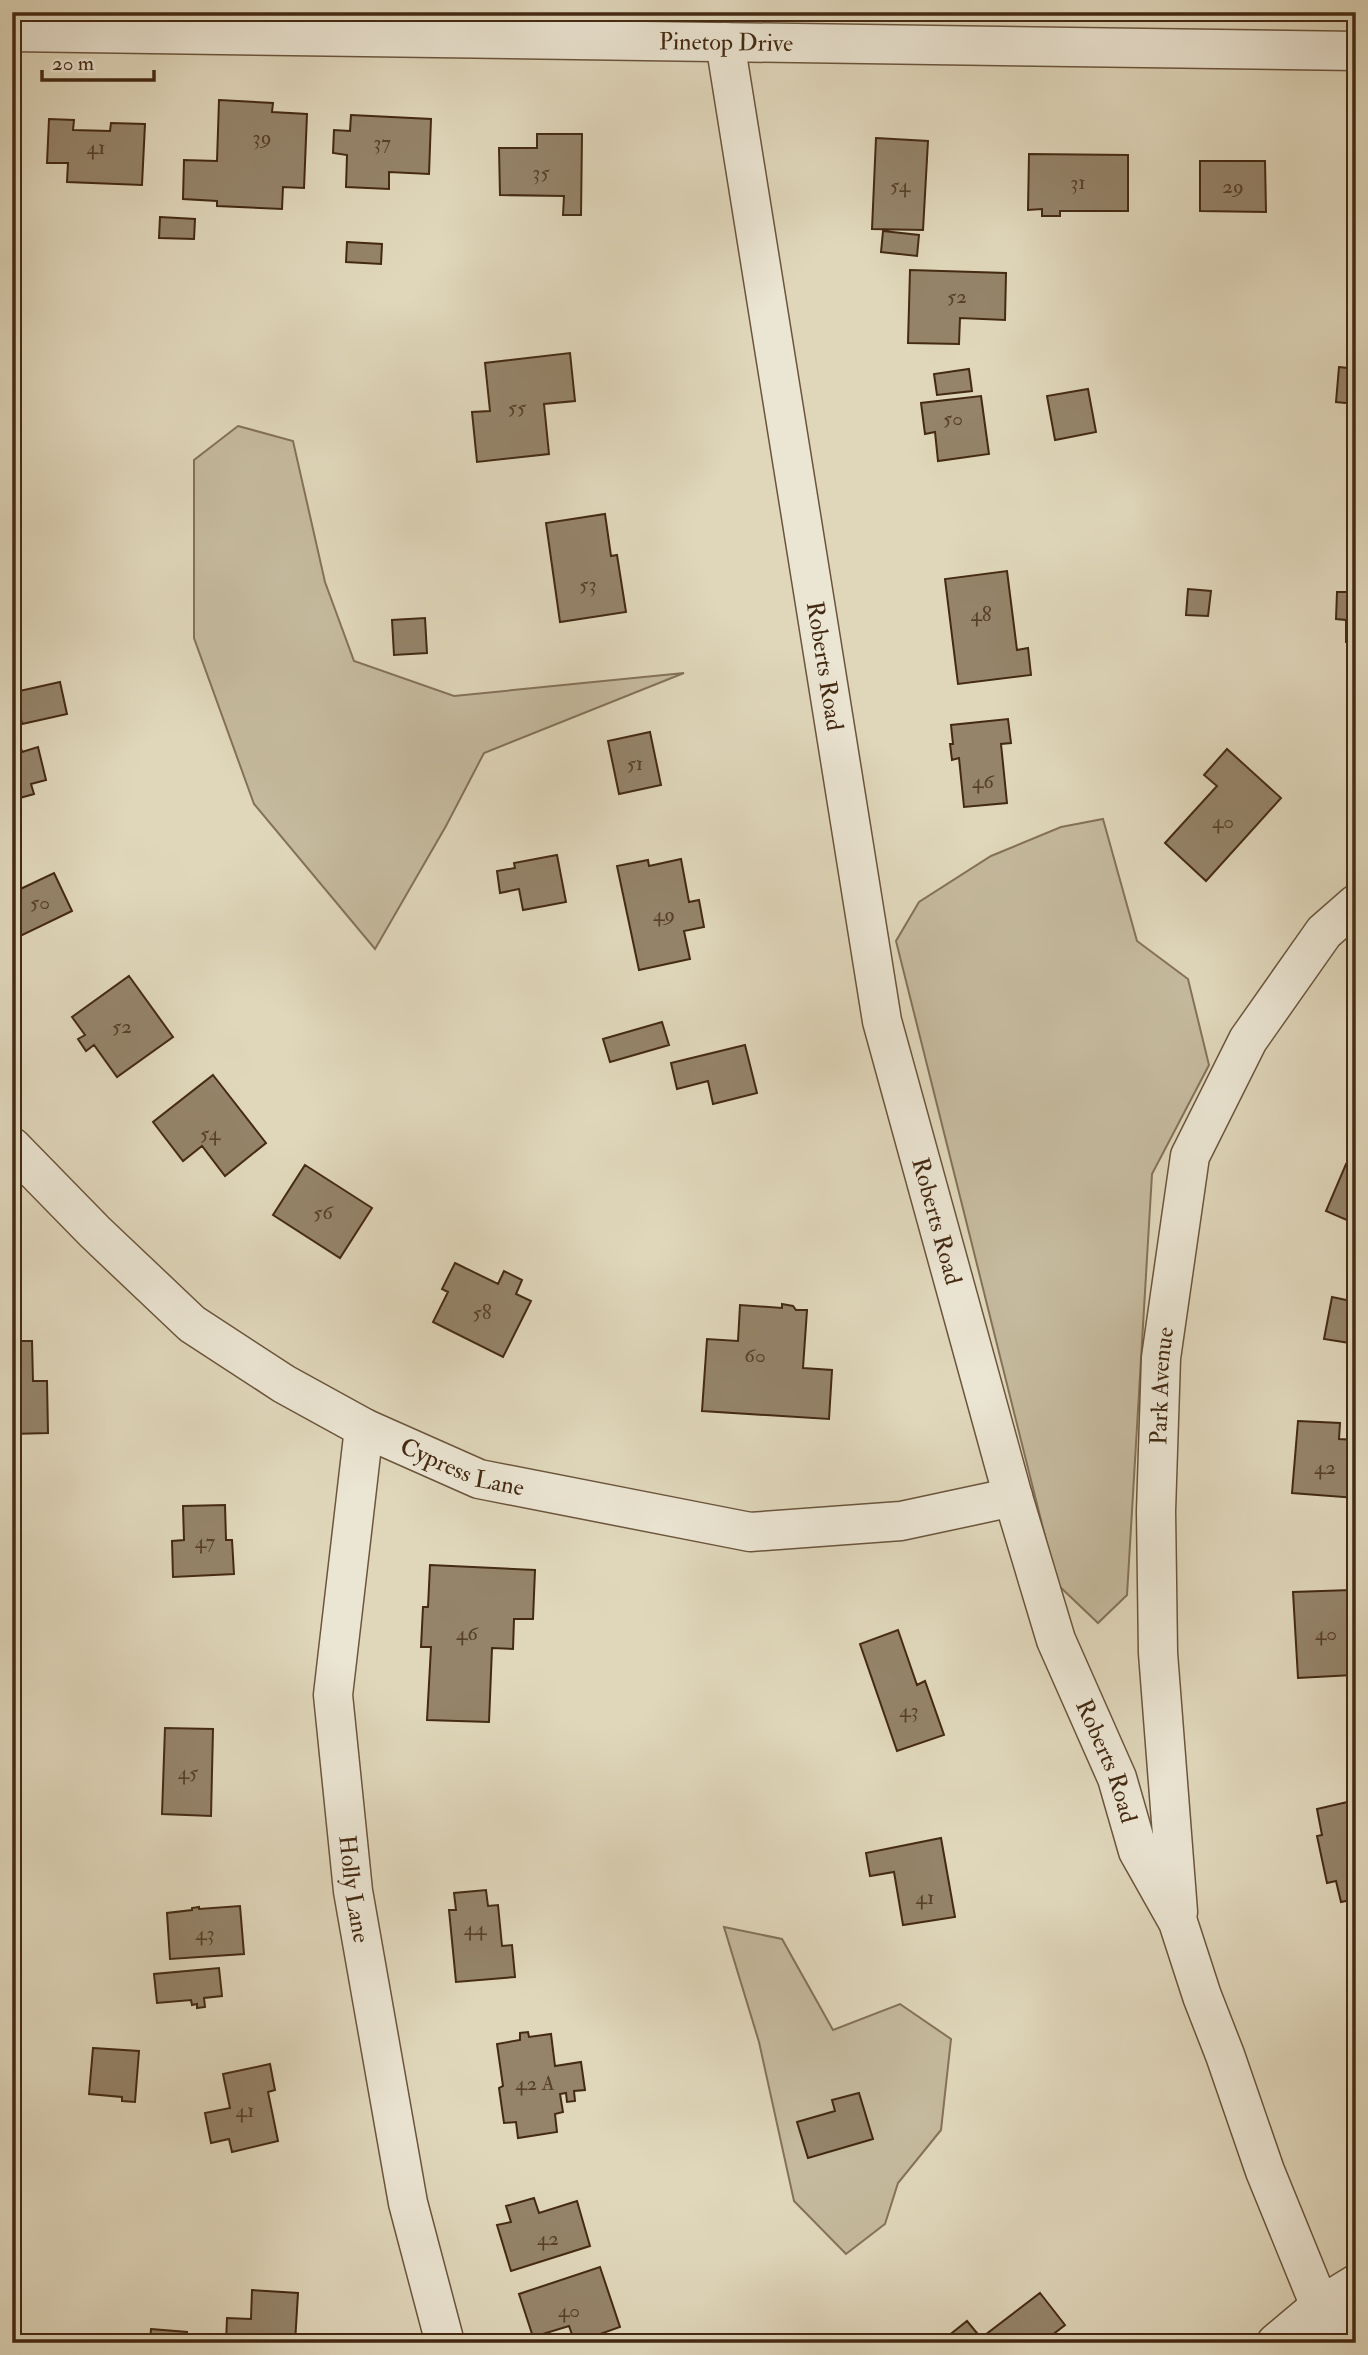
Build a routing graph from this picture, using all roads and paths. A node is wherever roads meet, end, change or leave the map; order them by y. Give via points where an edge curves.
1 (12, 32) edge
2 (725, 43) junction
3 (1356, 51) edge
4 (1356, 904) edge
5 (12, 1147) edge
6 (364, 1428) junction
7 (1013, 1497) junction
8 (1178, 1922) junction
9 (1356, 2284) edge
10 (1320, 2306) junction
11 (445, 2343) edge
12 (1276, 2343) edge
13 (1347, 2343) edge

1 - 2 street, Pinetop Drive
2 - 3 street, Pinetop Drive
2 - 7 street, Roberts Road via 882,1021
4 - 8 street, Park Avenue via 1324,932 1248,1040 1191,1156 1161,1358 1156,1511 1158,1653
5 - 6 street, Cypress Lane via 94,1233 192,1324 284,1384
6 - 7 street, Cypress Lane via 479,1479 751,1532 901,1521
6 - 11 street, Holly Lane via 333,1695 353,1891 408,2203
7 - 8 street, Roberts Road via 1056,1640 1117,1778 1138,1851
8 - 10 street, Roberts Road via 1265,2171
9 - 10 street
10 - 12 street
10 - 13 street, Roberts Road

